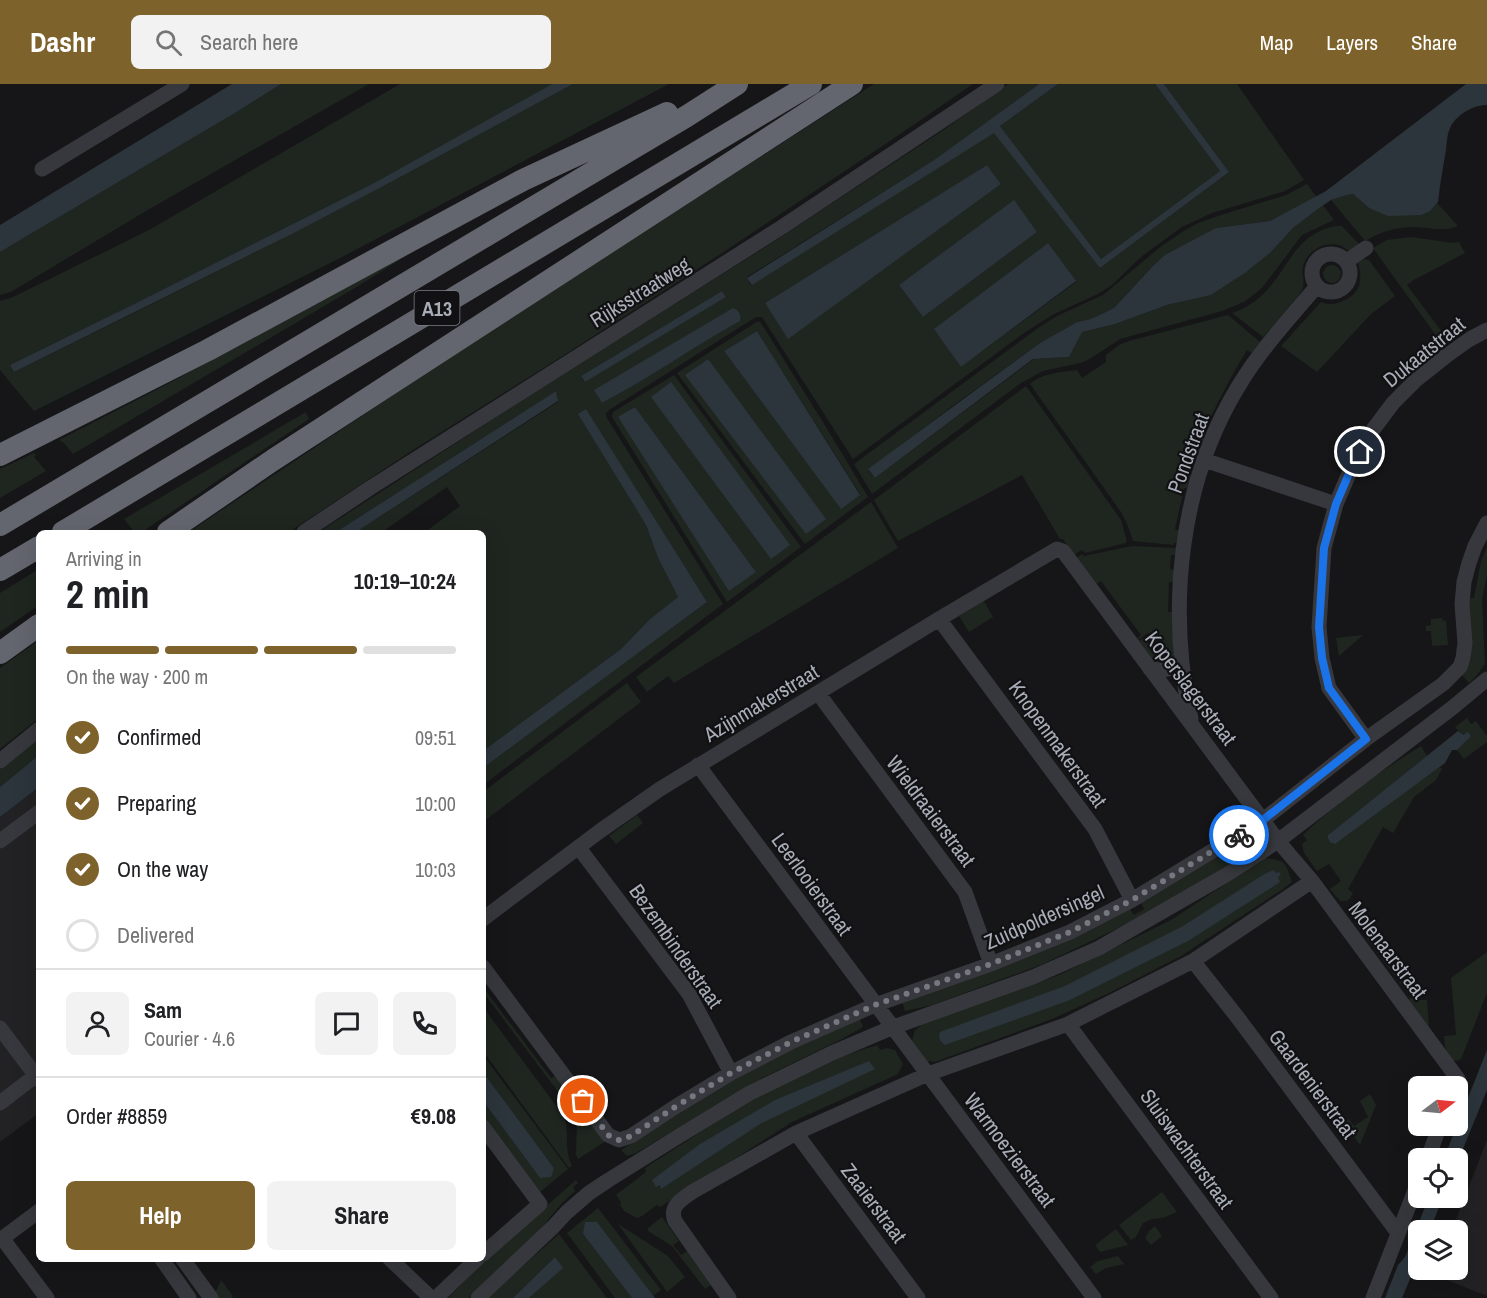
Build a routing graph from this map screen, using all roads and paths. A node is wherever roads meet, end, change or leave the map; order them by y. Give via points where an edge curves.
1 (182, 84) edge
2 (728, 84) edge
3 (737, 84) edge
4 (811, 84) edge
5 (852, 84) edge
6 (997, 84) edge
7 (42, 169) dead end
8 (1366, 248) dead end
9 (1347, 261) junction
10 (1317, 286) junction
11 (1487, 330) edge
12 (0, 455) edge
13 (1204, 460) junction
14 (1336, 504) junction
15 (1487, 523) edge
16 (0, 525) edge
17 (66, 530) edge
18 (171, 530) edge
19 (307, 530) edge
20 (36, 549) edge
21 (1070, 560) joint
22 (0, 570) edge
23 (939, 619) junction
24 (36, 627) edge
25 (0, 653) edge
26 (1181, 663) junction
27 (1150, 669) junction
28 (1487, 679) edge
29 (818, 693) junction
30 (1192, 724) junction
31 (36, 731) edge
32 (1366, 739) junction
33 (0, 761) edge
34 (698, 765) junction
35 (36, 814) edge
36 (1263, 820) junction
37 (0, 841) edge
38 (1278, 841) junction
39 (579, 848) junction
40 (1312, 881) junction
41 (1132, 900) junction
42 (486, 917) edge
43 (1193, 961) junction
44 (991, 964) junction
45 (486, 971) edge
46 (875, 1005) junction
47 (1068, 1024) junction
48 (0, 1028) edge
49 (891, 1028) junction
50 (731, 1073) junction
51 (928, 1074) junction
52 (36, 1075) edge
53 (1456, 1076) edge
54 (36, 1079) edge
55 (0, 1103) edge
56 (486, 1131) edge
57 (796, 1133) junction
58 (1408, 1208) edge
59 (36, 1213) edge
60 (1398, 1233) junction
61 (1, 1239) edge
62 (486, 1251) edge
63 (164, 1262) edge
64 (185, 1262) edge
65 (393, 1262) edge
66 (474, 1262) edge
67 (47, 1298) edge
68 (189, 1298) edge
69 (211, 1298) edge
70 (431, 1298) edge
71 (436, 1298) edge
72 (478, 1298) edge
73 (729, 1298) edge
74 (918, 1298) edge
75 (1094, 1298) edge
76 (1271, 1298) edge
77 (1373, 1298) edge

1 - 7 street
2 - 12 highway via 523,180 208,350
3 - 16 highway, A13
4 - 17 highway, A13
5 - 18 highway, A13
6 - 19 street, Rijksstraatweg via 782,227
8 - 9 street
9 - 10 street via 1350,278 1343,288 1332,292
9 - 10 street via 1328,253 1316,260 1311,273
10 - 13 street, Pondstraat via 1267,344 1237,389
11 - 14 street, Dukaatstraat via 1417,379 1393,403 1365,444
13 - 14 street
13 - 26 street, Pondstraat via 1190,514 1180,580
14 - 32 street, Dukaatstraat via 1324,548 1319,627 1322,658 1329,688
15 - 32 street, Zuidpoldersingel via 1464,582 1465,643 1460,667 1443,684
20 - 22 highway
21 - 23 street, Azijnmakerstraat via 1064,551 1052,551
21 - 27 street, Koperslagerstraat
23 - 29 street, Azijnmakerstraat
23 - 41 street, Knopenmakerstraat via 1095,829
24 - 25 highway
26 - 27 street via 1171,670
26 - 30 street, Pondstraat
27 - 30 street, Koperslagerstraat
28 - 38 street
29 - 34 street, Azijnmakerstraat
29 - 44 street, Wieldraaierstraat via 965,892
30 - 36 street, Koperslagerstraat
31 - 33 street
32 - 36 street, Zuidpoldersingel
34 - 39 street, Azijnmakerstraat
34 - 46 street, Leerlooierstraat
35 - 37 street
36 - 38 street, Koperslagerstraat
36 - 41 street, Zuidpoldersingel
38 - 40 street, Molenaarstraat
38 - 49 street via 1099,948 1033,977
39 - 42 street, Azijnmakerstraat
39 - 50 street, Bezembinderstraat via 689,994
40 - 43 street
40 - 53 street, Molenaarstraat
41 - 44 street, Zuidpoldersingel via 1070,932
43 - 47 street
43 - 60 street, Gaardenierstraat
44 - 46 street, Zuidpoldersingel
45 - 50 street, Zuidpoldersingel via 608,1135 619,1140
46 - 49 street, Leerlooierstraat
46 - 50 street, Zuidpoldersingel
47 - 51 street
47 - 76 street, Sluiswachterstraat
48 - 52 street
49 - 51 street, Warmoezierstraat
49 - 72 street via 750,1093 607,1181 567,1212
51 - 57 street
51 - 75 street, Warmoezierstraat
54 - 55 street
56 - 62 street via 540,1204
57 - 73 street via 692,1191 673,1209 675,1221
57 - 74 street, Zaaierstraat
58 - 60 street
59 - 61 street
60 - 77 street
61 - 67 street
63 - 68 street
64 - 69 street
65 - 70 street
66 - 71 street

